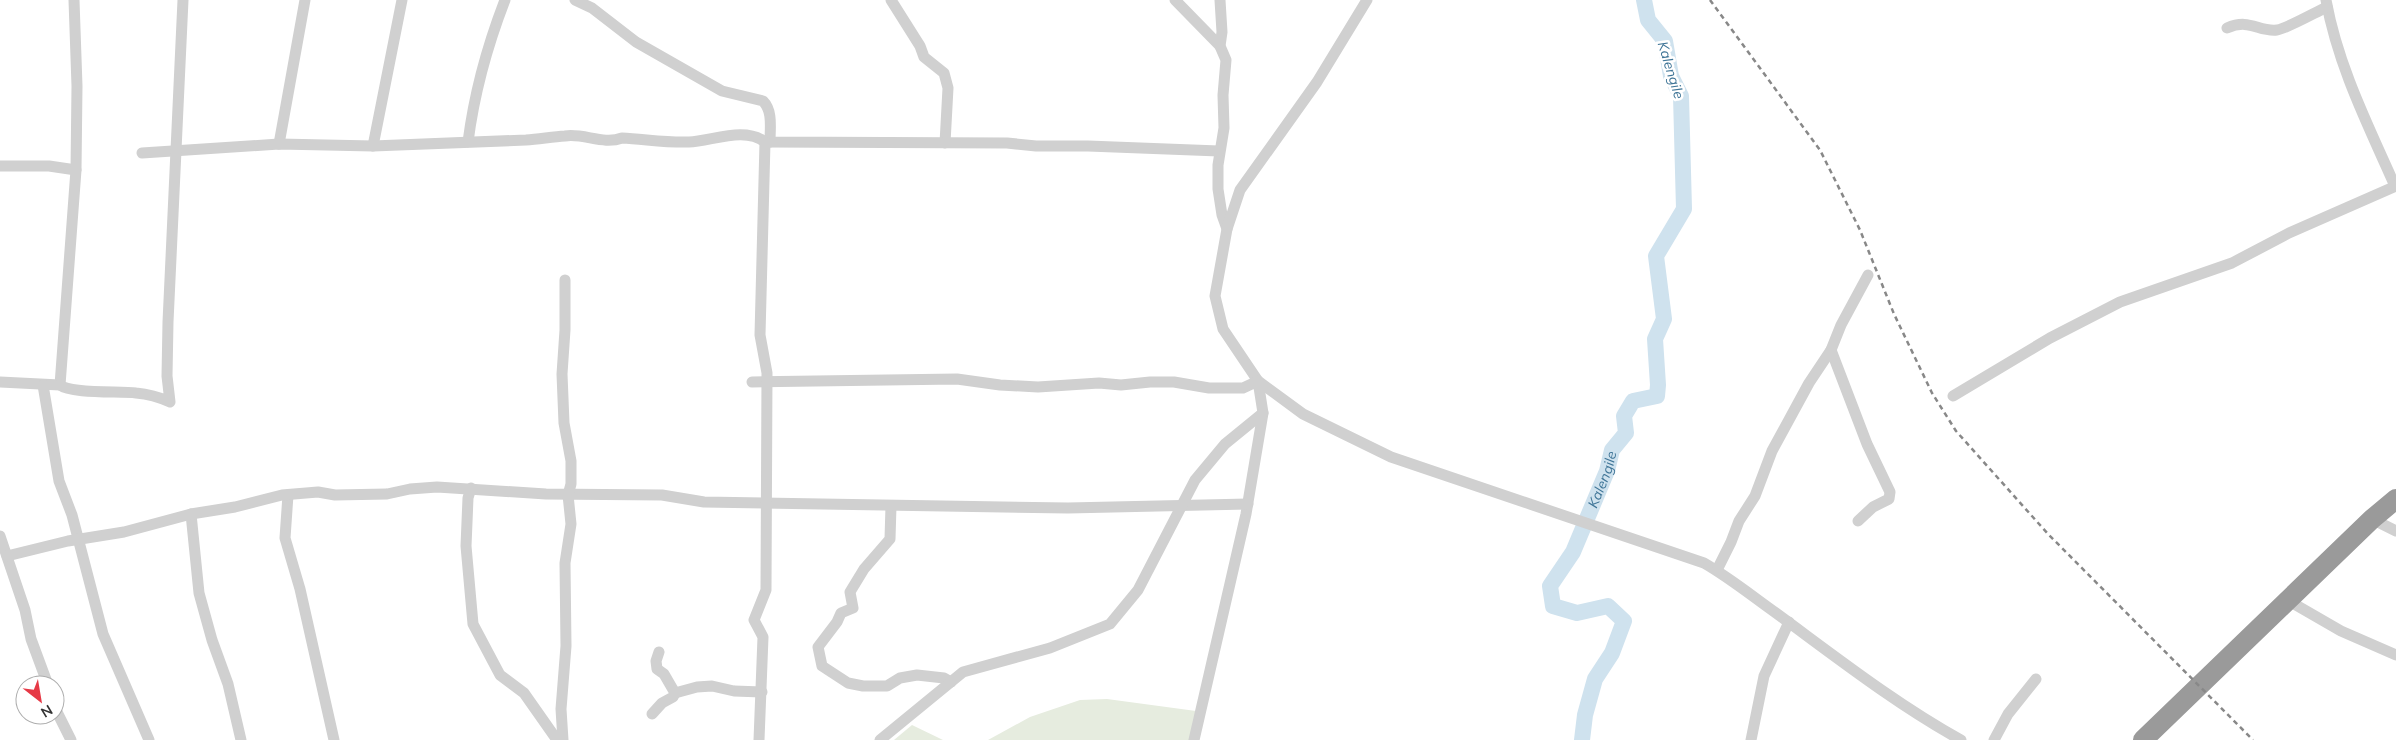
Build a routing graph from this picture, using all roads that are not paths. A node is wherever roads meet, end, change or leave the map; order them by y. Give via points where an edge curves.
1 (74, 0) edge
2 (183, 0) edge
3 (305, 0) edge
4 (402, 0) edge
5 (505, 0) edge
6 (575, 0) edge
7 (891, 0) edge
8 (1174, 0) edge
9 (1220, 0) edge
10 (1367, 0) edge
11 (2326, 3) edge
12 (2227, 28) dead end
13 (1220, 46) junction
14 (468, 142) junction
15 (767, 142) junction
16 (945, 143) junction
17 (279, 144) junction
18 (372, 146) junction
19 (176, 150) junction
20 (1219, 151) junction
21 (142, 153) dead end
22 (0, 166) edge
23 (76, 170) junction
24 (2396, 186) edge
25 (1227, 229) junction
26 (1868, 275) dead end
27 (565, 280) dead end
28 (1831, 350) junction
29 (1258, 381) junction
30 (0, 382) edge
31 (752, 382) dead end
32 (767, 382) junction
33 (43, 385) junction
34 (60, 385) junction
35 (1953, 396) dead end
36 (1263, 413) junction
37 (471, 488) junction
38 (288, 495) junction
39 (568, 495) junction
40 (2396, 499) edge
41 (767, 503) junction
42 (1248, 504) junction
43 (1180, 505) junction
44 (891, 506) junction
45 (191, 514) junction
46 (2372, 519) junction
47 (1858, 522) dead end
48 (2396, 531) edge
49 (0, 536) edge
50 (79, 538) junction
51 (7, 556) junction
52 (1717, 570) junction
53 (2289, 601) junction
54 (1788, 622) junction
55 (659, 652) dead end
56 (2396, 655) edge
57 (44, 675) edge
58 (2036, 679) dead end
59 (951, 682) junction
60 (762, 692) junction
61 (675, 693) junction
62 (652, 714) dead end
63 (64, 725) edge
64 (71, 740) edge
65 (149, 740) edge
66 (241, 740) edge
67 (334, 740) edge
68 (557, 740) edge
69 (563, 740) edge
70 (759, 740) edge
71 (880, 740) edge
72 (1194, 740) edge
73 (1751, 740) edge
74 (1961, 740) edge
75 (1994, 740) edge
76 (2144, 740) edge

1 - 23 street
2 - 19 street
3 - 17 street
4 - 18 street
5 - 14 street via 472,110
6 - 15 street via 592,8 636,42 722,91 763,101 770,115
7 - 16 street via 924,57 944,73 948,88
8 - 13 street
9 - 13 street
10 - 25 street via 1317,82 1240,190
11 - 12 street via 2278,30 2249,24
11 - 24 street via 2332,34 2356,100
13 - 20 street via 1226,60 1224,128
14 - 15 street via 564,136 614,141 622,138 688,142 747,135
14 - 18 street
15 - 16 street
15 - 32 street via 760,335
16 - 20 street
17 - 18 street
17 - 19 street
19 - 21 street
19 - 34 street via 167,376 170,402 139,393 84,392
20 - 25 street via 1218,188
22 - 23 street via 49,166
23 - 34 street
24 - 35 street via 2290,232 2232,262 2120,302 2050,338
25 - 29 street via 1215,296 1223,329
26 - 28 street
27 - 39 street via 562,374 564,422 571,461
28 - 47 street via 1867,444 1890,492 1889,499 1873,507
28 - 52 street via 1809,383 1772,452 1755,496 1739,521
29 - 32 street via 1243,388 1209,388 1174,382 1038,387 957,379
29 - 36 street
29 - 52 street via 1303,414 1391,456
30 - 33 street
31 - 32 street
32 - 41 street
33 - 34 street
33 - 50 street via 59,481
36 - 42 street
36 - 43 street via 1225,444 1195,480
37 - 38 street via 410,489 387,494 318,492
37 - 39 street
37 - 68 street via 466,546 473,624 500,675 524,693
38 - 45 street
38 - 67 street via 285,538 300,588
39 - 41 street via 662,495 704,502
39 - 69 street via 571,524 565,563
40 - 46 highway
41 - 44 street
41 - 60 street via 766,590 754,620 764,638
42 - 43 street
42 - 72 street
43 - 44 street via 1068,508
43 - 59 street via 1138,590 1110,624 1050,648 963,672
44 - 59 street via 890,539 850,592 853,608 840,613 818,647 822,666 848,683 863,686 887,686 900,678 917,675 944,678
45 - 50 street via 124,532
45 - 66 street via 199,593 228,684
46 - 48 street
46 - 53 highway
49 - 51 street
50 - 51 street
50 - 65 street via 103,634
51 - 57 street via 25,610 30,639
52 - 54 street
53 - 56 street via 2341,631
53 - 76 highway
54 - 73 street via 1764,676
54 - 74 street via 1933,725
55 - 61 street via 657,669 664,674
58 - 75 street via 2008,714
59 - 71 street
60 - 61 street via 712,686
60 - 70 street
61 - 62 street
63 - 64 street

